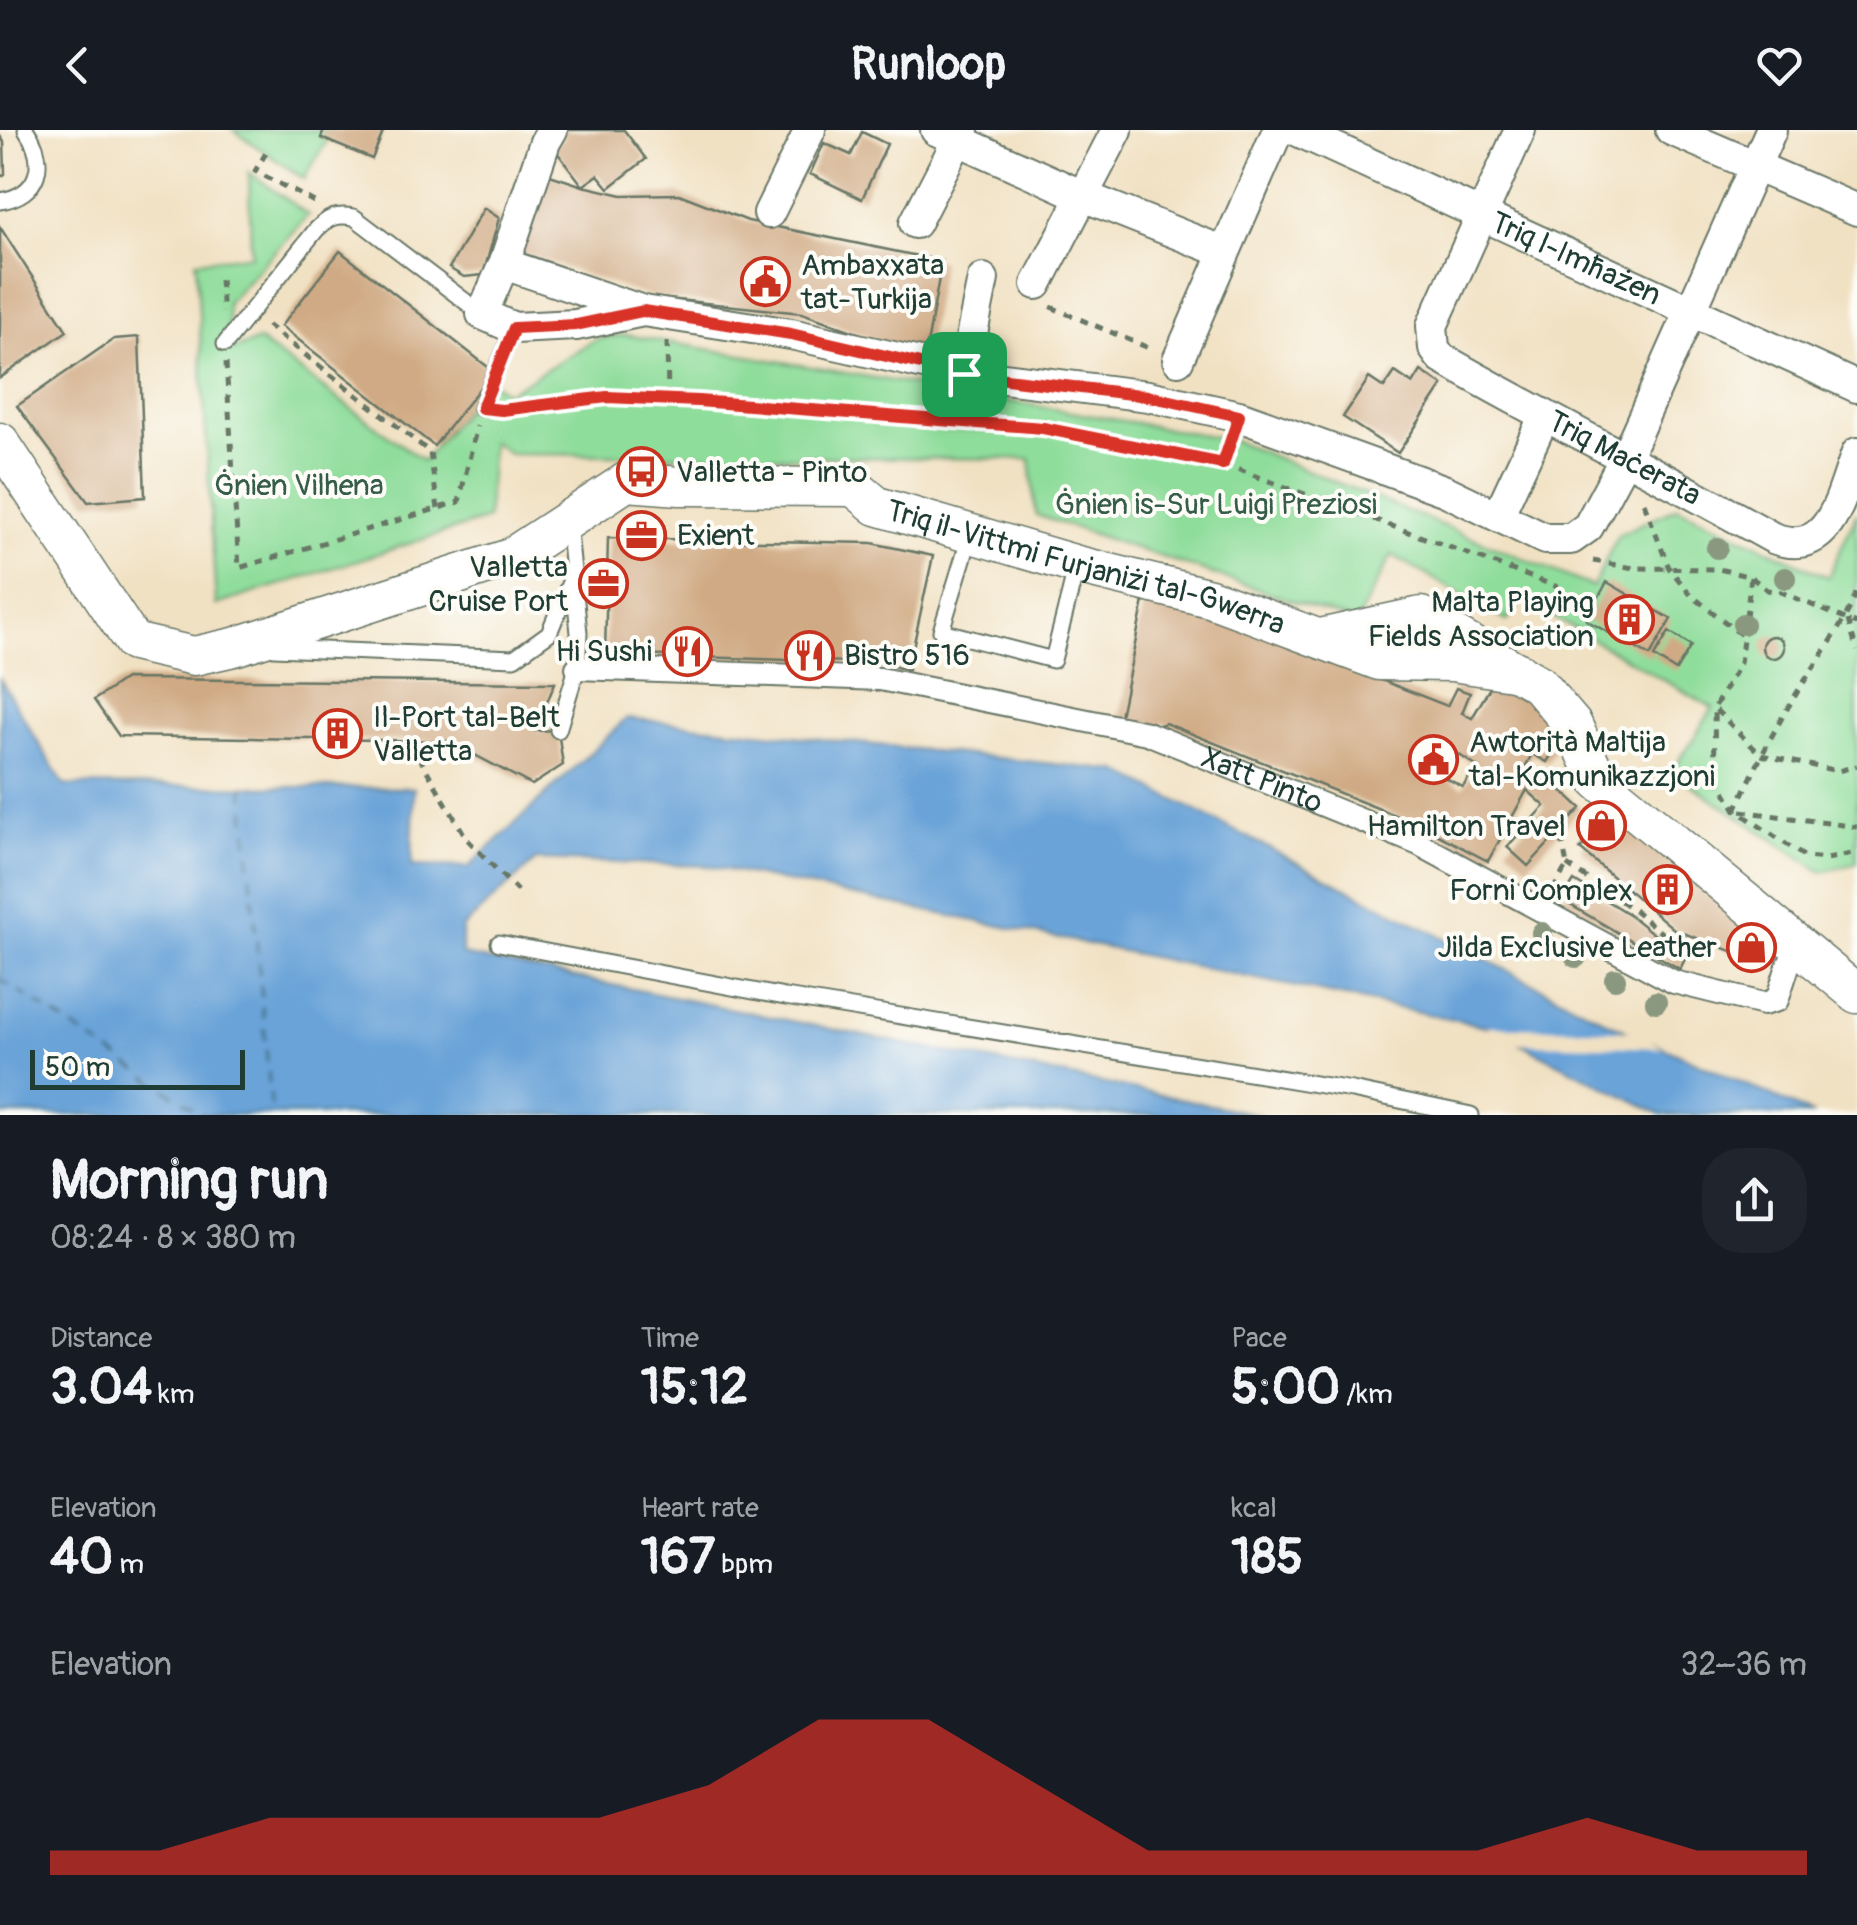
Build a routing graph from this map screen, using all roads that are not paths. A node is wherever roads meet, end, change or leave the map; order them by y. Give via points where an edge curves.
1 (26, 130) edge
2 (552, 130) edge
3 (810, 130) edge
4 (1117, 130) edge
5 (1278, 130) edge
6 (1296, 130) edge
7 (1520, 130) edge
8 (1671, 130) edge
9 (1770, 130) edge
10 (952, 133) edge
11 (1754, 166) junction
12 (1083, 196) junction
13 (0, 201) edge
14 (1857, 210) edge
15 (770, 213) dead end
16 (1482, 215) junction
17 (915, 223) dead end
18 (1224, 252) junction
19 (504, 264) junction
20 (983, 279) dead end
21 (1043, 295) road end
22 (1690, 311) junction
23 (654, 312) junction
24 (482, 314) junction
25 (514, 328) junction
26 (225, 344) road end
27 (1178, 360) road end
28 (964, 374) junction
29 (1857, 387) edge
30 (482, 408) road end
31 (1544, 417) junction
32 (0, 442) edge
33 (1857, 452) edge
34 (1626, 456) junction
35 (1498, 516) junction
36 (568, 521) junction
37 (971, 533) junction
38 (1076, 565) junction
39 (573, 574) junction
40 (234, 647) junction
41 (577, 668) junction
42 (558, 730) dead end
43 (500, 943) dead end
44 (1800, 945) junction
45 (1857, 994) edge
46 (1471, 1115) edge

1 - 13 lane via 36,144 32,185 21,198
2 - 19 street
3 - 15 street
4 - 12 street
5 - 18 street
6 - 16 street, Triq l-Imħażen
7 - 16 street
8 - 11 street
9 - 11 street
10 - 12 street
10 - 17 street
11 - 14 street
11 - 22 street
12 - 18 street
12 - 21 street
16 - 22 street, Triq l-Imħażen
16 - 31 street, Triq Maċerata via 1432,326 1434,348
18 - 27 street
19 - 23 street
19 - 24 street
20 - 28 street
22 - 29 street, Triq l-Imħażen
22 - 34 street
23 - 25 street
23 - 28 street via 791,334
24 - 25 street
24 - 26 lane via 354,217 338,215 316,230
25 - 30 lane
28 - 35 street via 1148,396 1239,416 1446,490
31 - 34 street, Triq Maċerata
31 - 35 street
32 - 40 street, Triq il-Vittmi Furjaniżi tal-Gwerra via 133,642 194,656
33 - 34 street, Triq Maċerata via 1827,528 1810,542 1792,544
34 - 35 street via 1588,527 1571,539 1545,539
36 - 37 street, Triq il-Vittmi Furjaniżi tal-Gwerra via 626,482 854,487 877,506
36 - 39 lane
36 - 40 street, Triq il-Vittmi Furjaniżi tal-Gwerra via 510,558
37 - 38 street, Triq il-Vittmi Furjaniżi tal-Gwerra
37 - 38 lane via 941,631 1053,660
38 - 44 street, Triq il-Vittmi Furjaniżi tal-Gwerra via 1210,598 1320,638 1421,616 1538,684 1566,716 1598,780
39 - 40 lane via 550,633 514,658
39 - 41 lane
41 - 42 lane
41 - 44 street, Xatt Pinto via 880,679 1146,733 1420,844 1674,982 1763,1004 1777,1000
43 - 46 lane
44 - 45 street

